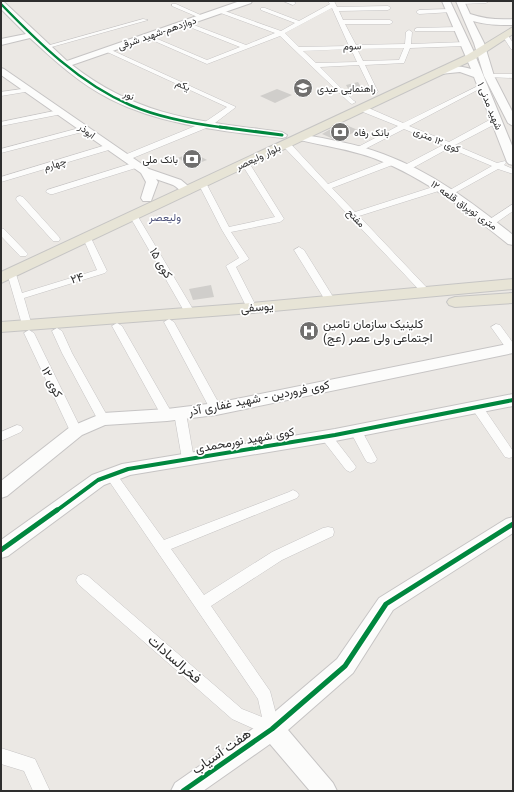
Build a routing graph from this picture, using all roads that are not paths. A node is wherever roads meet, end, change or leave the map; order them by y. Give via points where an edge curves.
1 (248, 1) edge
2 (286, 1) edge
3 (446, 1) edge
4 (460, 1) edge
5 (486, 1) edge
6 (293, 4) dead end
7 (174, 5) dead end
8 (333, 5) edge
9 (388, 8) dead end
10 (3, 9) edge
11 (263, 9) dead end
12 (220, 11) junction
13 (450, 11) junction
14 (419, 12) dead end
15 (468, 16) junction
16 (202, 17) junction
17 (145, 20) dead end
18 (341, 22) junction
19 (390, 22) dead end
20 (513, 22) edge
21 (300, 23) junction
22 (184, 24) junction
23 (458, 29) junction
24 (418, 30) dead end
25 (409, 32) dead end
26 (30, 33) junction
27 (281, 33) junction
28 (509, 33) edge
29 (1, 36) edge
30 (146, 36) junction
31 (1, 42) edge
32 (408, 45) junction
33 (352, 46) junction
34 (46, 47) junction
35 (246, 47) junction
36 (480, 47) junction
37 (513, 48) edge
38 (297, 49) junction
39 (107, 50) junction
40 (468, 50) junction
41 (360, 63) junction
42 (66, 64) junction
43 (314, 66) junction
44 (1, 71) edge
45 (440, 71) junction
46 (478, 75) junction
47 (489, 76) junction
48 (513, 76) edge
49 (482, 86) junction
50 (29, 90) junction
51 (374, 92) junction
52 (1, 94) edge
53 (357, 105) junction
54 (509, 108) edge
55 (60, 112) junction
56 (496, 120) junction
57 (513, 123) edge
58 (1, 124) edge
59 (208, 124) junction
60 (404, 126) junction
61 (83, 129) junction
62 (300, 137) junction
63 (284, 139) junction
64 (449, 145) junction
65 (109, 147) junction
66 (358, 149) junction
67 (1, 151) edge
68 (125, 158) junction
69 (512, 159) edge
70 (392, 162) junction
71 (245, 163) junction
72 (498, 166) junction
73 (140, 168) junction
74 (406, 168) junction
75 (513, 172) edge
76 (1, 180) edge
77 (202, 183) junction
78 (182, 186) junction
79 (327, 187) junction
80 (446, 190) junction
81 (50, 192) dead end
82 (147, 198) junction
83 (20, 200) dead end
84 (513, 207) edge
85 (133, 215) junction
86 (354, 215) junction
87 (490, 223) junction
88 (226, 230) junction
89 (1, 231) edge
90 (87, 238) junction
91 (56, 239) junction
92 (513, 241) edge
93 (298, 250) dead end
94 (18, 257) joint
95 (7, 275) edge
96 (513, 284) edge
97 (426, 292) junction
98 (18, 297) junction
99 (513, 298) edge
100 (332, 305) junction
101 (252, 308) junction
102 (189, 312) junction
103 (169, 322) junction
104 (116, 326) junction
105 (1, 327) edge
106 (496, 327) dead end
107 (28, 329) junction
108 (57, 331) junction
109 (1, 336) edge
110 (513, 348) edge
111 (513, 400) edge
112 (477, 407) junction
113 (216, 409) junction
114 (173, 414) junction
115 (103, 419) junction
116 (17, 429) dead end
117 (356, 430) junction
118 (76, 431) junction
119 (1, 436) edge
120 (326, 436) junction
121 (510, 454) dead end
122 (188, 459) junction
123 (371, 459) dead end
124 (350, 467) dead end
125 (111, 475) junction
126 (1, 491) edge
127 (293, 495) dead end
128 (513, 524) edge
129 (328, 532) dead end
130 (162, 547) junction
131 (1, 550) edge
132 (83, 580) dead end
133 (202, 604) junction
134 (272, 730) junction
135 (1, 756) edge
136 (42, 791) edge
137 (183, 791) edge
138 (325, 791) edge

1 - 12 street, دوازدهم-شهید شرقی
2 - 6 street
3 - 13 street, شهید مدنی ۱
4 - 5 street
4 - 15 street, شهید مدنی ۱
7 - 16 street
8 - 9 street
8 - 18 street
8 - 21 street
10 - 26 street, نور
11 - 21 street
12 - 16 street, دوازدهم-شهید شرقی
12 - 27 street
13 - 14 street
13 - 23 street, شهید مدنی ۱
15 - 20 street via 493,24
15 - 36 street, شهید مدنی ۱
16 - 22 street, دوازدهم-شهید شرقی
17 - 34 street
18 - 19 street
18 - 33 street
20 - 36 main road, بلوار ولیعصر
21 - 27 street
22 - 30 street, دوازدهم-شهید شرقی
22 - 35 street
23 - 24 street
23 - 40 street, شهید مدنی ۱
25 - 32 street
26 - 29 street
26 - 31 street
26 - 34 street, نور
27 - 35 street
27 - 38 street
28 - 36 main road, بلوار ولیعصر
28 - 37 street
30 - 35 street via 207,62
30 - 39 street, دوازدهم-شهید شرقی
32 - 33 street, سوم
32 - 40 street, سوم
32 - 41 street via 402,62
33 - 38 street, سوم
33 - 41 street
34 - 42 street, نور
36 - 40 main road, بلوار ولیعصر
36 - 47 street, شهید مدنی ۱
38 - 43 street
39 - 42 street, دوازدهم-شهید شرقی
39 - 59 street, یکم via 232,107
40 - 45 main road, بلوار ولیعصر
40 - 46 street, شهید مدنی ۱
40 - 51 main road, بلوار ولیعصر
41 - 43 street
41 - 51 street
42 - 59 street, نور via 78,75 130,105 173,119
43 - 53 street
44 - 50 street, ابوذر
45 - 46 street via 461,69
45 - 53 main road, بلوار ولیعصر
46 - 49 street, شهید مدنی ۱
47 - 48 street
47 - 54 street, شهید مدنی ۱
49 - 56 street, شهید مدنی ۱
49 - 60 street
50 - 52 street
50 - 55 street, ابوذر
51 - 53 main road, بلوار ولیعصر
53 - 60 street, کوی ۱۲ متری
53 - 62 main road, بلوار ولیعصر
53 - 63 main road, بلوار ولیعصر
54 - 57 street, شهید مدنی ۱
55 - 58 street
55 - 61 street, ابوذر
56 - 64 street
56 - 69 street, شهید مدنی ۱
59 - 63 street, نور
59 - 68 street
60 - 64 street, کوی ۱۲ متری
60 - 66 street
61 - 65 street, ابوذر
61 - 67 street
62 - 63 main road, بلوار ولیعصر
62 - 66 street, ۱۲ متری توپراق قلعه
63 - 71 main road, بلوار ولیعصر
63 - 78 main road, بلوار ولیعصر
63 - 79 street, مفتح
64 - 72 street, کوی ۱۲ متری
64 - 74 street
65 - 68 street, ابوذر
65 - 76 street, چهارم
66 - 70 street, ۱۲ متری توپراق قلعه
68 - 73 street, ابوذر
69 - 72 street
70 - 74 street, ۱۲ متری توپراق قلعه
70 - 79 street
71 - 77 main road, بلوار ولیعصر
71 - 88 street via 280,219
72 - 75 street, کوی ۱۲ متری
72 - 80 street
73 - 78 street, ابوذر
73 - 81 street
73 - 82 street via 152,182
74 - 80 street, ۱۲ متری توپراق قلعه
77 - 78 main road, بلوار ولیعصر
77 - 88 street
78 - 82 main road, بلوار ولیعصر
78 - 85 main road, بلوار ولیعصر
79 - 86 street, مفتح
80 - 86 street
80 - 87 street, ۱۲ متری توپراق قلعه
82 - 91 main road, بلوار ولیعصر
83 - 91 street
84 - 87 street
85 - 90 main road, بلوار ولیعصر
85 - 102 street, کوی ۱۵
86 - 97 street, مفتح
87 - 92 street, ۱۲ متری توپراق قلعه
88 - 101 street via 244,259 231,266
89 - 94 street
90 - 95 main road, بلوار ولیعصر
90 - 98 street, ۲۴ via 102,271
91 - 94 main road, بلوار ولیعصر
93 - 100 street
95 - 98 street, کوی ۱۲
96 - 97 main road, یوسفی
97 - 100 main road, یوسفی
98 - 107 street, کوی ۱۲
99 - 100 main road, یوسفی
100 - 101 main road, یوسفی
100 - 103 main road, یوسفی
101 - 102 main road, یوسفی
102 - 107 main road, یوسفی
103 - 104 main road, یوسفی
103 - 113 street
104 - 108 main road, یوسفی
104 - 114 street
105 - 107 main road, یوسفی
106 - 110 street
107 - 108 main road, یوسفی
107 - 109 main road, یوسفی
107 - 118 street, کوی ۱۲
108 - 115 street
110 - 113 street, کوی فروردین - شهید غفاری آذر
111 - 112 street, کوی شهید نورمحمدی
112 - 117 street, کوی شهید نورمحمدی
112 - 121 street
113 - 114 street, کوی فروردین - شهید غفاری آذر
114 - 115 street, کوی فروردین - شهید غفاری آذر
114 - 122 street
115 - 118 street, کوی فروردین - شهید غفاری آذر
116 - 119 street
117 - 120 street, کوی شهید نورمحمدی
117 - 123 street
118 - 126 street, کوی فروردین - شهید غفاری آذر
120 - 122 street, کوی شهید نورمحمدی
120 - 124 street
122 - 125 street, کوی شهید نورمحمدی via 128,469
125 - 130 street
125 - 131 street, کوی شهید نورمحمدی via 98,480
127 - 130 street
128 - 134 street, هفت آسیاب via 386,604 345,666
129 - 133 street via 277,556
130 - 133 street
132 - 134 street, فخرالسادات via 237,714
133 - 134 street via 265,696
134 - 137 street, هفت آسیاب
134 - 138 street
135 - 136 street via 29,765

